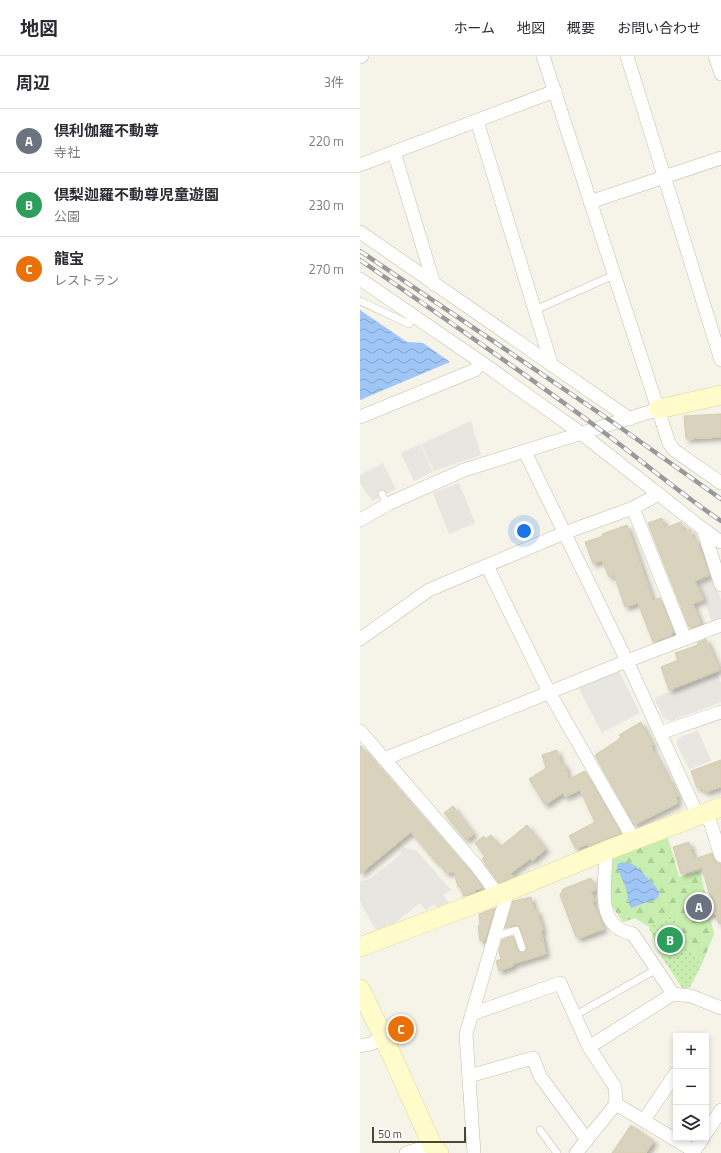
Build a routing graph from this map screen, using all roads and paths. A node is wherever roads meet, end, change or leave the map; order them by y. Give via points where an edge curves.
1 (543, 56) edge
2 (627, 56) edge
3 (715, 56) edge
4 (721, 74) edge
5 (554, 91) junction
6 (477, 121) junction
7 (394, 152) junction
8 (721, 158) edge
9 (360, 165) edge
10 (664, 177) junction
11 (590, 202) junction
12 (360, 232) edge
13 (614, 275) junction
14 (360, 279) edge
15 (434, 284) junction
16 (360, 301) edge
17 (534, 310) junction
18 (414, 317) junction
19 (721, 360) edge
20 (481, 362) junction
21 (551, 363) junction
22 (721, 396) edge
23 (659, 409) junction
24 (360, 417) edge
25 (630, 419) junction
26 (582, 434) junction
27 (525, 452) junction
28 (721, 483) edge
29 (659, 494) junction
30 (633, 508) junction
31 (360, 520) edge
32 (703, 530) junction
33 (564, 533) junction
34 (721, 542) edge
35 (487, 566) junction
36 (721, 585) edge
37 (721, 625) edge
38 (360, 639) edge
39 (685, 639) junction
40 (627, 661) junction
41 (550, 692) junction
42 (721, 712) edge
43 (360, 731) edge
44 (660, 733) junction
45 (384, 759) junction
46 (709, 812) edge
47 (634, 840) junction
48 (604, 851) junction
49 (721, 856) edge
50 (503, 893) junction
51 (494, 937) junction
52 (360, 947) edge
53 (522, 948) dead end
54 (655, 970) junction
55 (360, 990) edge
56 (673, 994) junction
57 (721, 1008) edge
58 (472, 1014) junction
59 (574, 1016) junction
60 (384, 1038) junction
61 (360, 1046) edge
62 (589, 1047) junction
63 (469, 1076) junction
64 (673, 1077) edge
65 (616, 1104) junction
66 (721, 1110) edge
67 (644, 1120) junction
68 (709, 1128) edge
69 (540, 1130) dead end
70 (587, 1140) junction
71 (701, 1141) edge
72 (436, 1149) edge
73 (694, 1152) edge
74 (406, 1153) edge
75 (474, 1153) edge
76 (557, 1153) edge
77 (576, 1153) edge

1 - 5 street
2 - 10 street
3 - 4 street
5 - 6 street
5 - 11 street
6 - 7 street
6 - 17 street
7 - 9 street
7 - 15 street
8 - 10 street
10 - 11 street
10 - 19 street
11 - 13 street
12 - 15 street
13 - 17 lane
13 - 23 street
14 - 18 street
15 - 21 street
16 - 18 lane via 409,324
17 - 21 street
18 - 20 street
20 - 24 street via 475,370
20 - 26 street
21 - 25 street
22 - 23 street
23 - 25 street
23 - 28 street via 669,443 674,450
25 - 26 street
26 - 27 street
26 - 29 street
27 - 31 street via 464,470 385,499
27 - 33 street
29 - 30 street
29 - 32 street
30 - 33 street
30 - 39 street
32 - 34 street
32 - 36 street
33 - 35 street
33 - 40 street
35 - 38 street via 429,590
35 - 41 street
37 - 39 street
39 - 40 street
40 - 41 street
40 - 44 street
41 - 45 street
41 - 47 street
42 - 44 street
43 - 45 street
44 - 46 street
45 - 50 street
46 - 47 street
46 - 49 street
47 - 48 street
48 - 50 street
48 - 54 street via 604,907 614,926 633,934
50 - 51 street
50 - 52 street
51 - 53 lane via 516,930
51 - 58 street
54 - 56 street
54 - 59 lane
55 - 60 street
56 - 57 street via 691,996
56 - 62 street
58 - 59 street via 560,983
58 - 63 street via 466,1034
59 - 62 street
60 - 61 street
60 - 72 street
62 - 65 street via 615,1087
63 - 70 street via 533,1058 540,1076
63 - 75 street
64 - 67 street
65 - 67 street
65 - 70 street
66 - 68 street
67 - 73 street
69 - 76 lane
70 - 77 street
71 - 73 street
72 - 74 street

